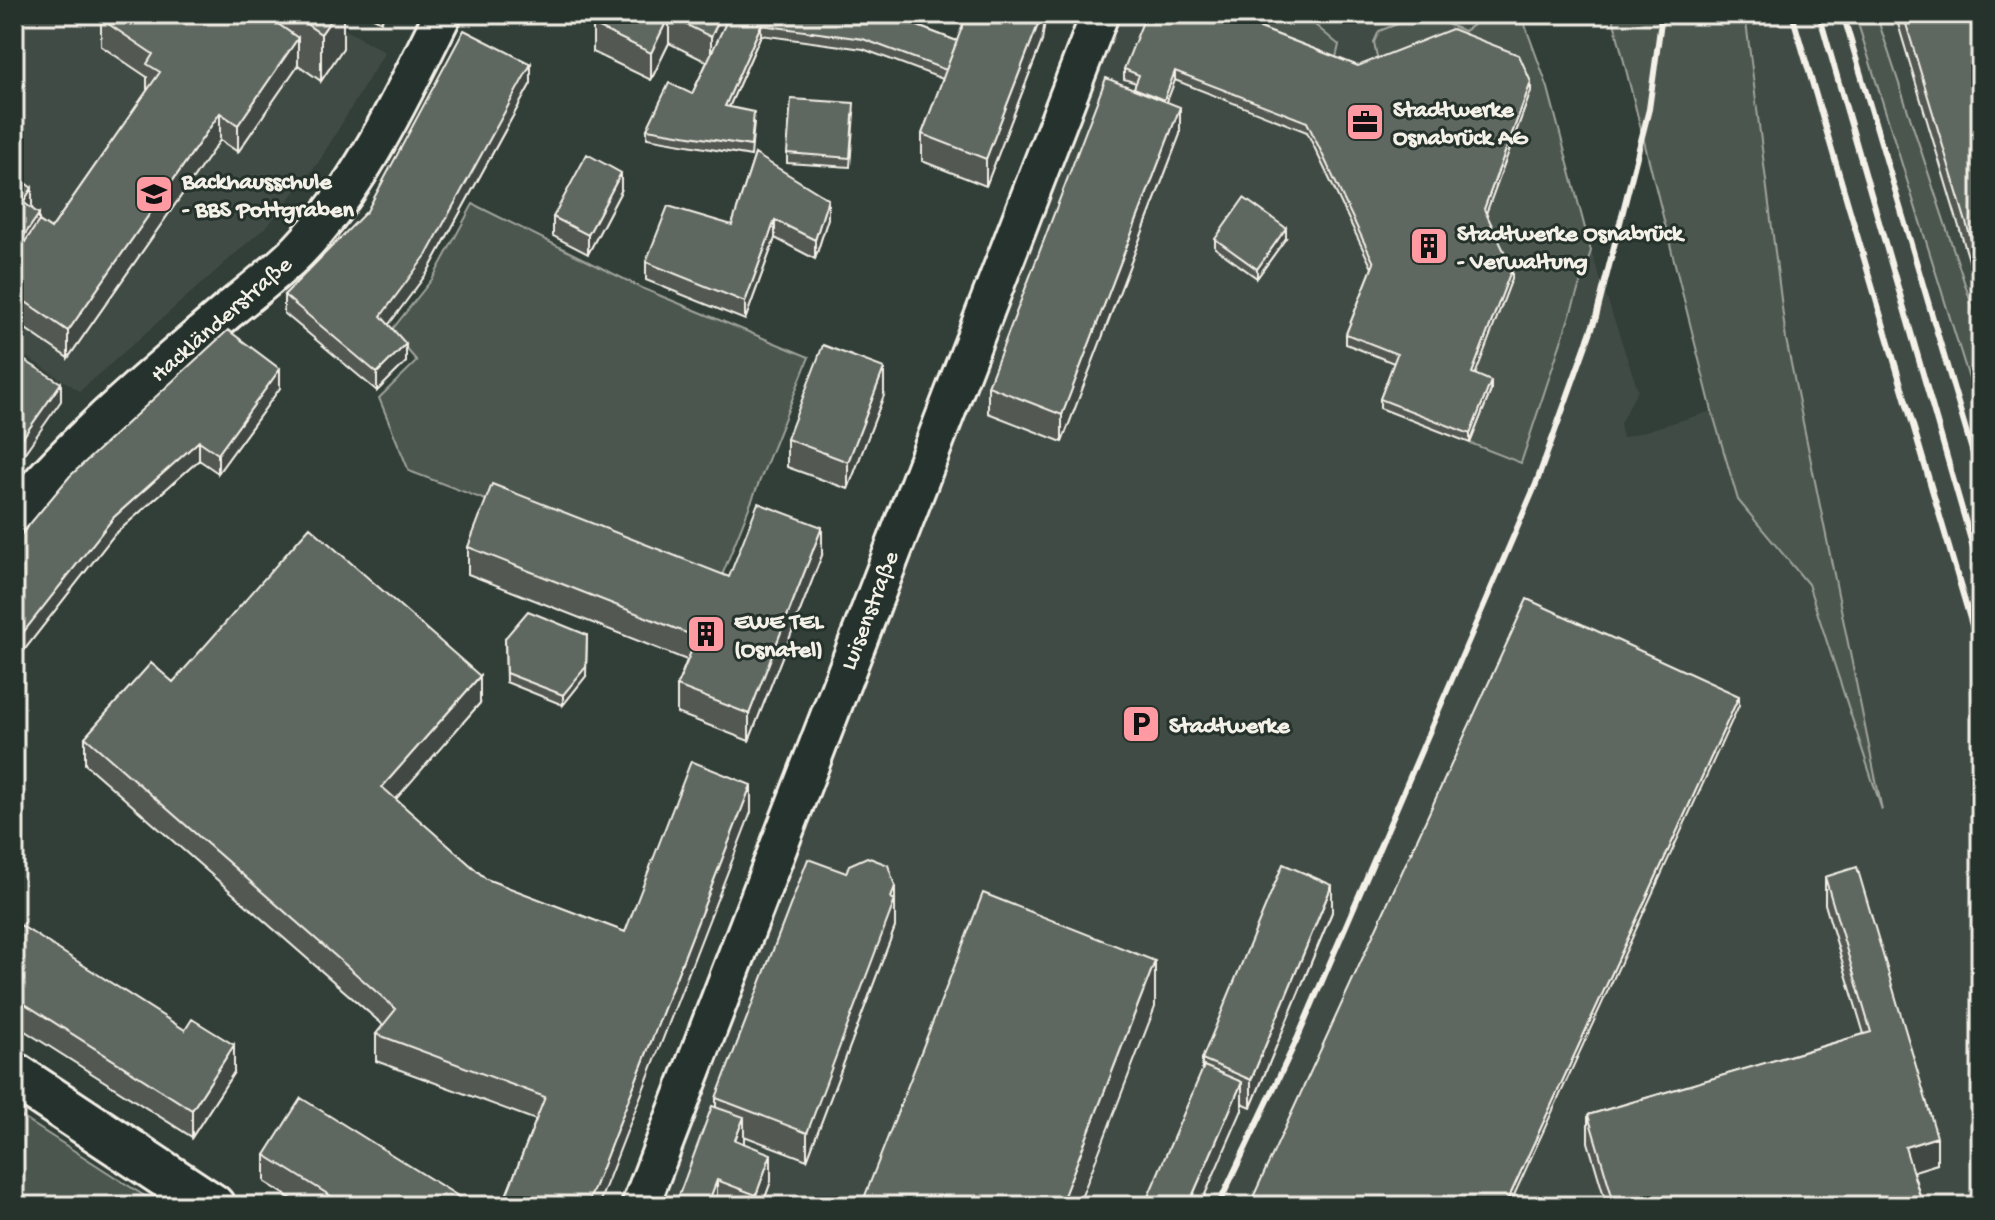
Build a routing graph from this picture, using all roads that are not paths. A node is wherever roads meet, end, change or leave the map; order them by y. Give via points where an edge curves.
1 (443, 14) edge
2 (1100, 14) edge
3 (14, 514) edge
4 (14, 1075) edge
5 (212, 1206) edge
6 (640, 1206) edge

1 - 3 street, Hackländerstraße via 348,187 298,250 141,387 40,481
2 - 6 street, Luisenstraße
4 - 5 street

